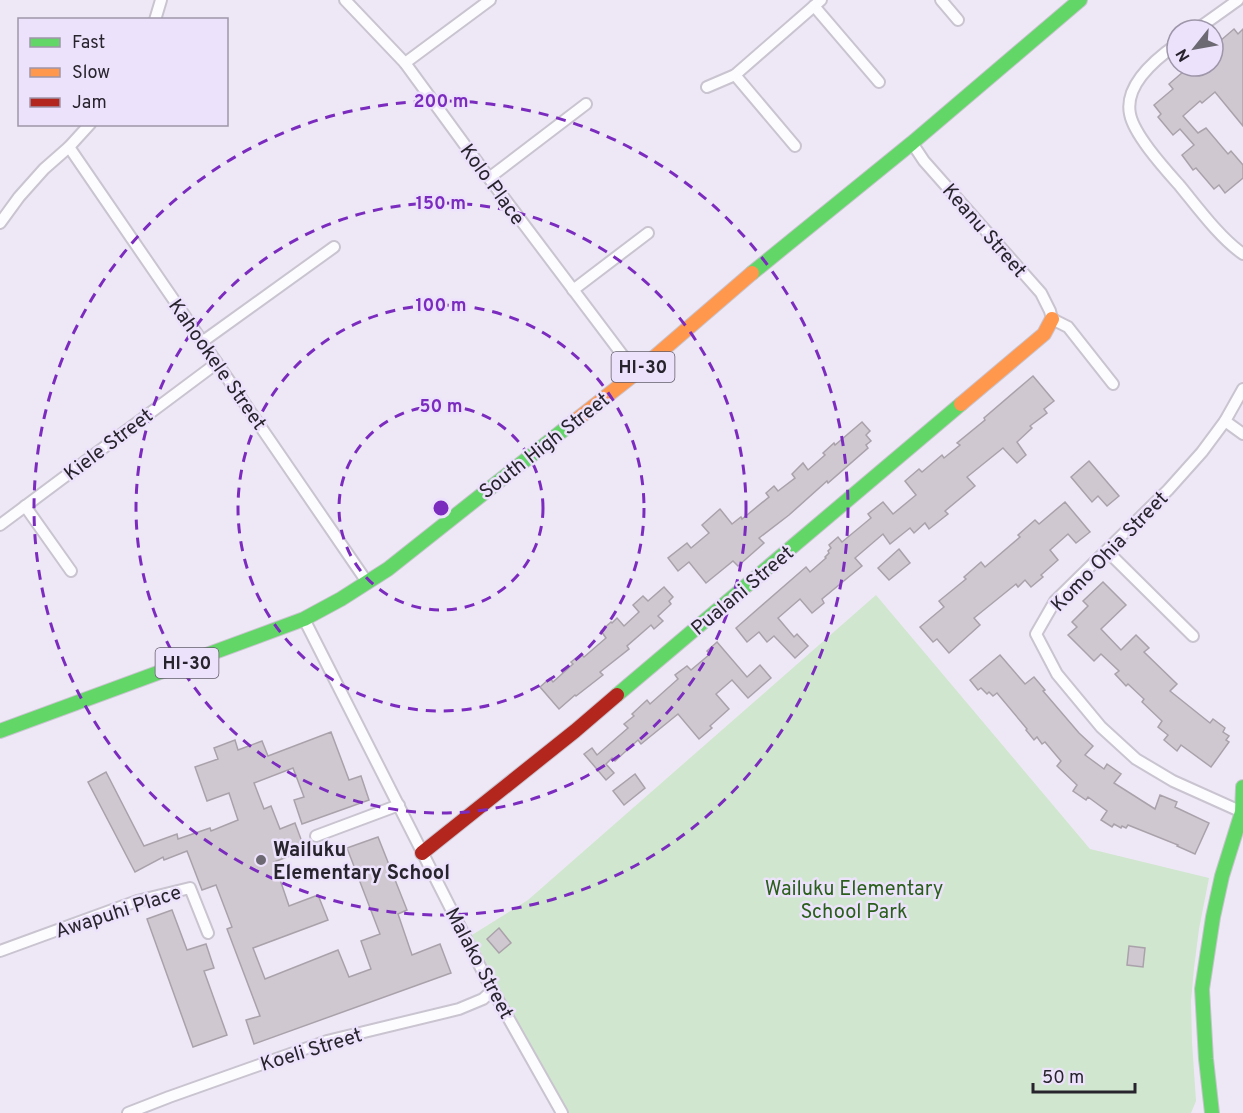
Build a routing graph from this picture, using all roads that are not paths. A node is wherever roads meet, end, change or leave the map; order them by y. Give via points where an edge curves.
1 (161, 0) edge
2 (345, 0) edge
3 (490, 0) edge
4 (941, 0) edge
5 (1080, 0) edge
6 (1238, 0) edge
7 (818, 3) edge
8 (156, 18) edge
9 (1213, 18) edge
10 (958, 20) dead end
11 (1165, 53) edge
12 (405, 63) junction
13 (735, 75) junction
14 (879, 82) dead end
15 (707, 87) dead end
16 (586, 104) dead end
17 (88, 126) edge
18 (912, 143) junction
19 (795, 146) dead end
20 (69, 147) junction
21 (489, 178) junction
22 (0, 223) edge
23 (648, 233) dead end
24 (334, 248) dead end
25 (1243, 254) edge
26 (573, 290) junction
27 (1052, 319) junction
28 (202, 342) junction
29 (217, 363) junction
30 (636, 373) junction
31 (1113, 384) dead end
32 (1243, 390) edge
33 (1225, 421) junction
34 (1243, 434) edge
35 (25, 506) junction
36 (0, 525) edge
37 (1107, 551) junction
38 (70, 571) dead end
39 (367, 582) junction
40 (304, 619) junction
41 (1193, 636) dead end
42 (0, 731) edge
43 (1243, 787) edge
44 (399, 805) junction
45 (1243, 811) edge
46 (316, 836) dead end
47 (422, 853) junction
48 (208, 933) dead end
49 (0, 951) edge
50 (493, 990) junction
51 (128, 1113) edge
52 (562, 1113) edge
53 (1212, 1113) edge

1 - 8 street
2 - 12 street, Kolo Place
3 - 12 street
4 - 10 street
5 - 18 main road, HI-30
6 - 9 street
7 - 13 street
7 - 14 street
11 - 25 street via 1137,84 1130,113 1152,153 1202,213
12 - 21 street, Kolo Place
13 - 15 street
13 - 19 street
16 - 21 street
17 - 20 street
18 - 27 street, Keanu Street via 1041,293
18 - 30 main road, South High Street / HI-30 via 774,254
20 - 22 street via 44,169
20 - 28 street, Kahookele Street
21 - 26 street, Kolo Place
23 - 26 street
24 - 28 street
26 - 30 street, Kolo Place
27 - 31 street via 1068,327
27 - 47 main road, Pualani Street via 1044,334 894,463 575,731
28 - 29 street, Kahookele Street
29 - 35 street, Kiele Street
29 - 39 street, Kahookele Street
30 - 39 main road, South High Street / HI-30
32 - 33 street, Komo Ohia Street
33 - 34 street
33 - 37 street, Komo Ohia Street via 1168,490
35 - 36 street, Kiele Street
35 - 38 street
37 - 41 street
37 - 45 street, Komo Ohia Street via 1055,601 1036,634 1057,674 1101,727 1136,759 1173,781
39 - 40 main road, South High Street / HI-30
40 - 42 main road, South High Street / HI-30
40 - 44 street, Malako Street
43 - 45 main road
44 - 46 street
44 - 47 street, Malako Street
45 - 53 main road via 1222,876 1202,990
47 - 50 street, Malako Street
48 - 49 street, Awapuhi Place via 190,888 137,901
50 - 51 street, Koeli Street via 483,999 459,1008 327,1041
50 - 52 street, Malako Street

